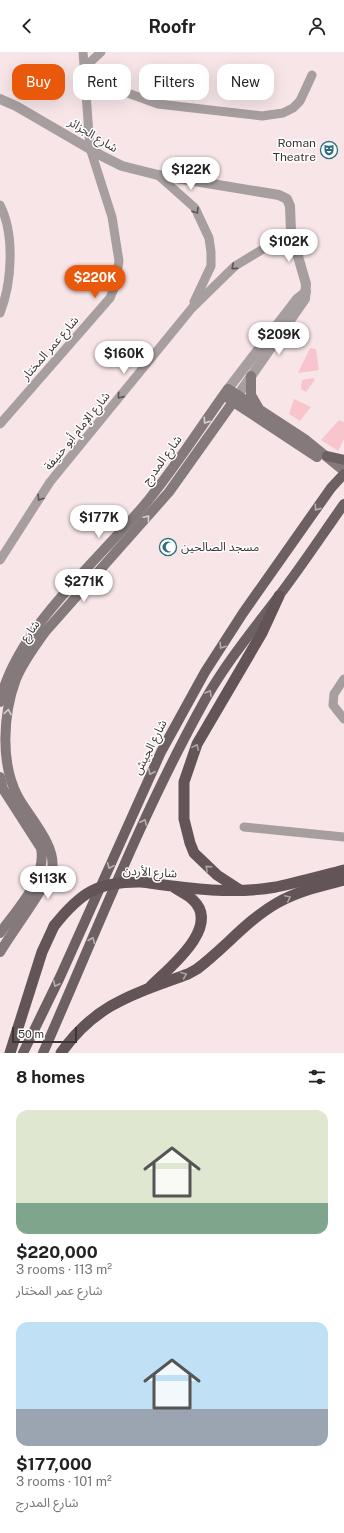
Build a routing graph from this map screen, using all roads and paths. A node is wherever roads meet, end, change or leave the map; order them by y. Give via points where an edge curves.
1 (83, 52) edge
2 (101, 52) edge
3 (85, 64) edge
4 (88, 64) edge
5 (312, 75) dead end
6 (131, 94) edge
7 (0, 99) edge
8 (87, 100) edge
9 (90, 148) junction
10 (158, 175) junction
11 (0, 205) edge
12 (291, 232) junction
13 (306, 292) junction
14 (192, 308) junction
15 (0, 313) edge
16 (251, 376) junction
17 (226, 392) junction
18 (235, 398) junction
19 (261, 410) junction
20 (0, 424) edge
21 (327, 456) junction
22 (344, 460) edge
23 (343, 476) edge
24 (344, 504) edge
25 (0, 560) edge
26 (89, 574) junction
27 (279, 596) junction
28 (12, 676) junction
29 (344, 679) edge
30 (0, 702) edge
31 (344, 719) edge
32 (0, 777) edge
33 (11, 782) junction
34 (2, 791) edge
35 (244, 827) dead end
36 (344, 837) edge
37 (41, 839) junction
38 (47, 856) junction
39 (344, 870) edge
40 (344, 880) edge
41 (172, 886) junction
42 (240, 890) junction
43 (0, 934) edge
44 (0, 952) edge
45 (148, 989) junction
46 (10, 1053) edge
47 (23, 1053) edge
48 (43, 1053) edge
49 (61, 1053) edge

1 - 3 street, شارع عمر المختار
2 - 4 street
5 - 6 street via 300,101 292,108 283,113 262,116 158,104
7 - 9 street, شارع الجزائر
8 - 9 street, شارع عمر المختار
9 - 10 street, شارع الجزائر via 114,163
9 - 20 street, شارع عمر المختار via 112,217 119,261 116,286 110,298
10 - 12 street, شارع الجزائر via 284,196 290,206
10 -> 14 street via 195,208 209,238 210,266
11 - 15 street via 8,233 9,268 8,287
12 - 13 street
12 -> 14 street, شارع الإمام أبو حنيفة via 235,266
13 - 16 street via 304,304
13 - 17 street, شارع المدرج via 297,299
14 -> 25 street, شارع الإمام أبو حنيفة via 50,482
16 - 18 street
16 - 19 main road via 251,395
17 - 18 main road
17 -> 26 main road, شارع المدرج via 150,498
18 - 19 main road
18 - 23 main road
26 -> 18 main road via 169,492
19 - 21 main road
21 - 22 main road
21 - 23 main road
23 -> 47 main road, شارع الجيش via 243,613 205,672 161,752
24 - 27 main road
26 - 28 main road, شارع المدرج via 16,658
42 -> 27 highway via 217,875 194,852 184,819 184,782 197,744 262,633
48 -> 27 main road via 178,750 229,660
28 - 30 main road, شارع المدرج
33 -> 28 main road via 6,737
29 - 31 street via 334,694 333,705
32 - 34 main road
33 - 34 main road
33 - 37 main road
34 - 37 main road
35 - 36 street
37 - 38 main road via 41,848
38 - 43 main road via 38,877
38 - 44 main road via 52,870 49,877
39 - 42 highway, شارع الأردن via 275,887
45 -> 40 highway via 197,969 248,924 278,902 316,887
41 - 42 highway, شارع الأردن
41 - 45 highway via 194,900 201,914 198,933 189,948
41 - 46 highway, شارع الأردن, bridge via 142,882 110,884 93,889 78,899 54,926 42,952
45 - 49 highway via 97,1014 72,1037

